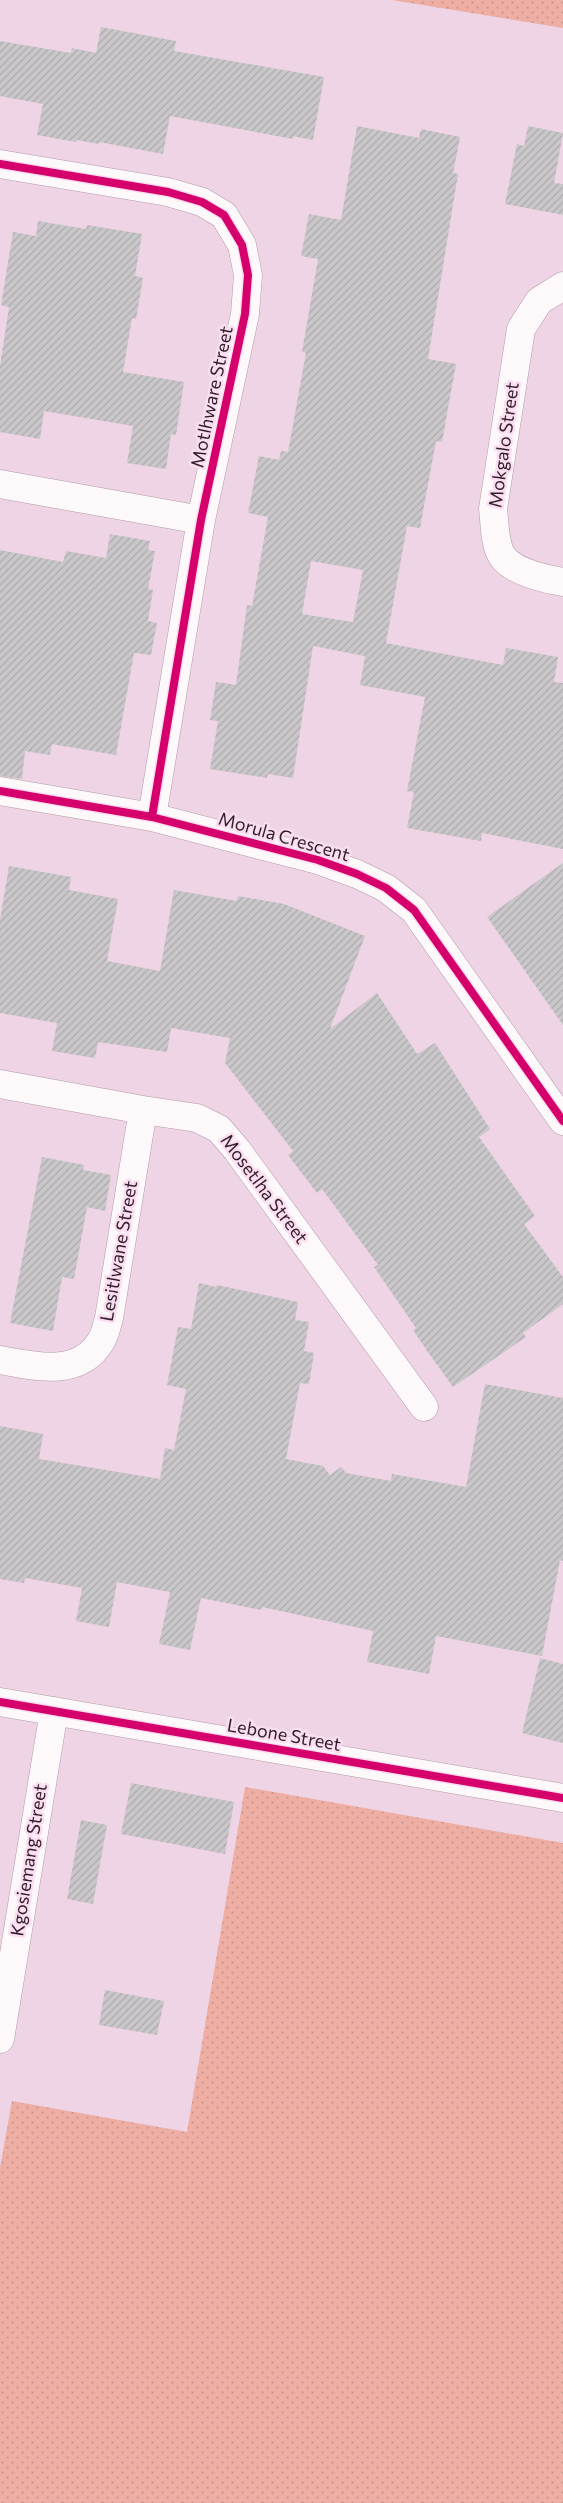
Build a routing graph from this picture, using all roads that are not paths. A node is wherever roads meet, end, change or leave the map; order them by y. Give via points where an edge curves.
1 (0, 164) edge
2 (563, 286) edge
3 (0, 484) edge
4 (201, 520) junction
5 (563, 582) edge
6 (0, 791) edge
7 (152, 817) junction
8 (0, 1084) edge
9 (143, 1110) junction
10 (563, 1121) edge
11 (0, 1360) edge
12 (424, 1406) dead end
13 (0, 1702) edge
14 (54, 1711) junction
15 (563, 1798) edge
16 (0, 2039) edge

1 - 4 street, Motlhware Street via 168,192 202,202 224,215 242,245 248,275 245,314
2 - 5 street, Mokgalo Street via 539,301 521,329 493,509 502,556 525,573
3 - 4 street
4 - 7 street, Motlhware Street
6 - 7 street, Morula Crescent
7 - 10 street, Morula Crescent via 318,860 386,888 414,910
8 - 9 street, Mosetlha Street
9 - 11 street, Lesitlwane Street via 109,1318 101,1341 86,1357 70,1366 45,1368
9 - 12 street, Mosetlha Street via 196,1118 218,1129 237,1150
13 - 14 street, Lebone Street
14 - 15 street, Lebone Street
14 - 16 street, Kgosiemang Street

